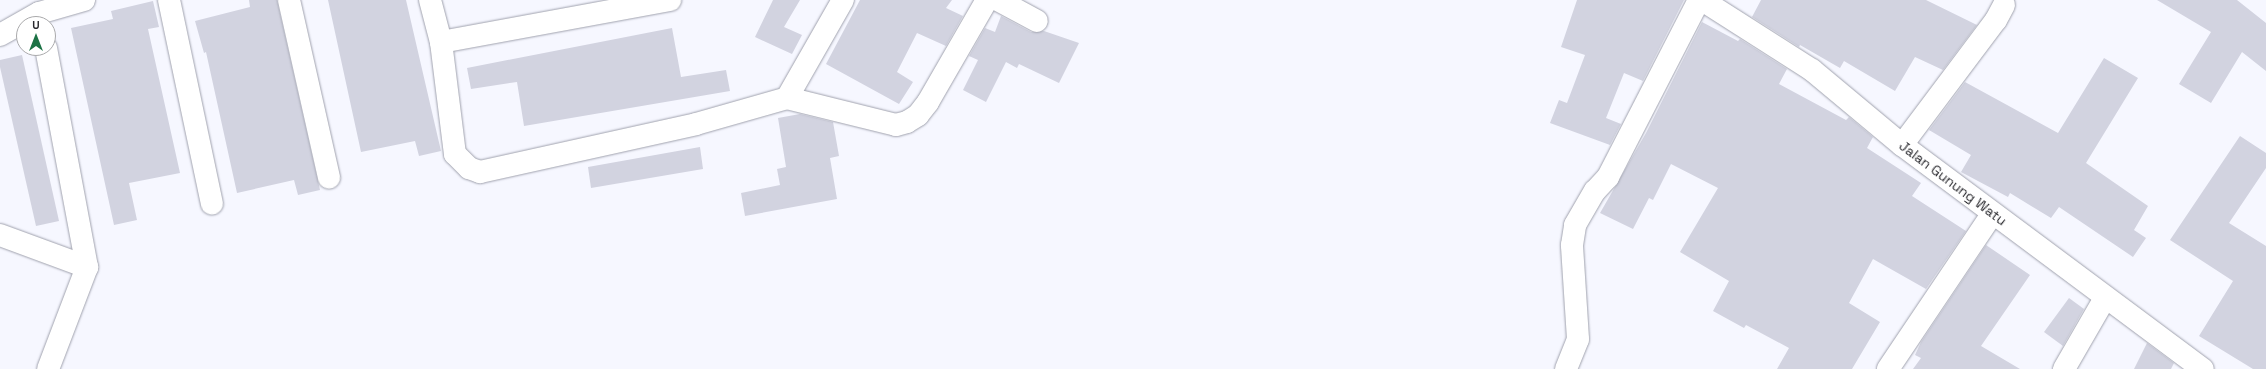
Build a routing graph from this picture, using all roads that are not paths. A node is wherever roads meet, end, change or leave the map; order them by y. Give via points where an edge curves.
1 (84, 0) edge
2 (169, 0) edge
3 (289, 0) edge
4 (430, 0) edge
5 (670, 0) edge
6 (843, 0) edge
7 (986, 0) edge
8 (998, 0) edge
9 (1700, 0) edge
10 (2004, 5) dead end
11 (45, 16) edge
12 (1037, 21) dead end
13 (16, 28) edge
14 (0, 35) edge
15 (440, 42) junction
16 (47, 56) edge
17 (787, 98) junction
18 (1902, 145) junction
19 (329, 178) dead end
20 (212, 204) dead end
21 (1992, 214) junction
22 (0, 235) edge
23 (87, 267) junction
24 (2105, 298) junction
25 (48, 369) edge
26 (1566, 369) edge
27 (1888, 369) edge
28 (2064, 369) edge
29 (2203, 369) edge

1 - 11 street
2 - 20 street
3 - 19 street
4 - 15 street
5 - 15 street
6 - 17 street
7 - 17 street via 928,102 918,115 907,122 896,125
8 - 12 street
9 - 18 street, Jalan Gunung Watu via 1812,70
9 - 26 street via 1608,177 1595,191 1575,225 1572,245 1578,339
10 - 18 street via 1996,20
13 - 14 street
15 - 17 street via 455,154 469,168 480,172 696,124
16 - 23 street
18 - 21 street, Jalan Gunung Watu
21 - 24 street, Jalan Gunung Watu
21 - 27 street
22 - 23 street
23 - 25 street
24 - 28 street
24 - 29 street, Jalan Gunung Watu

